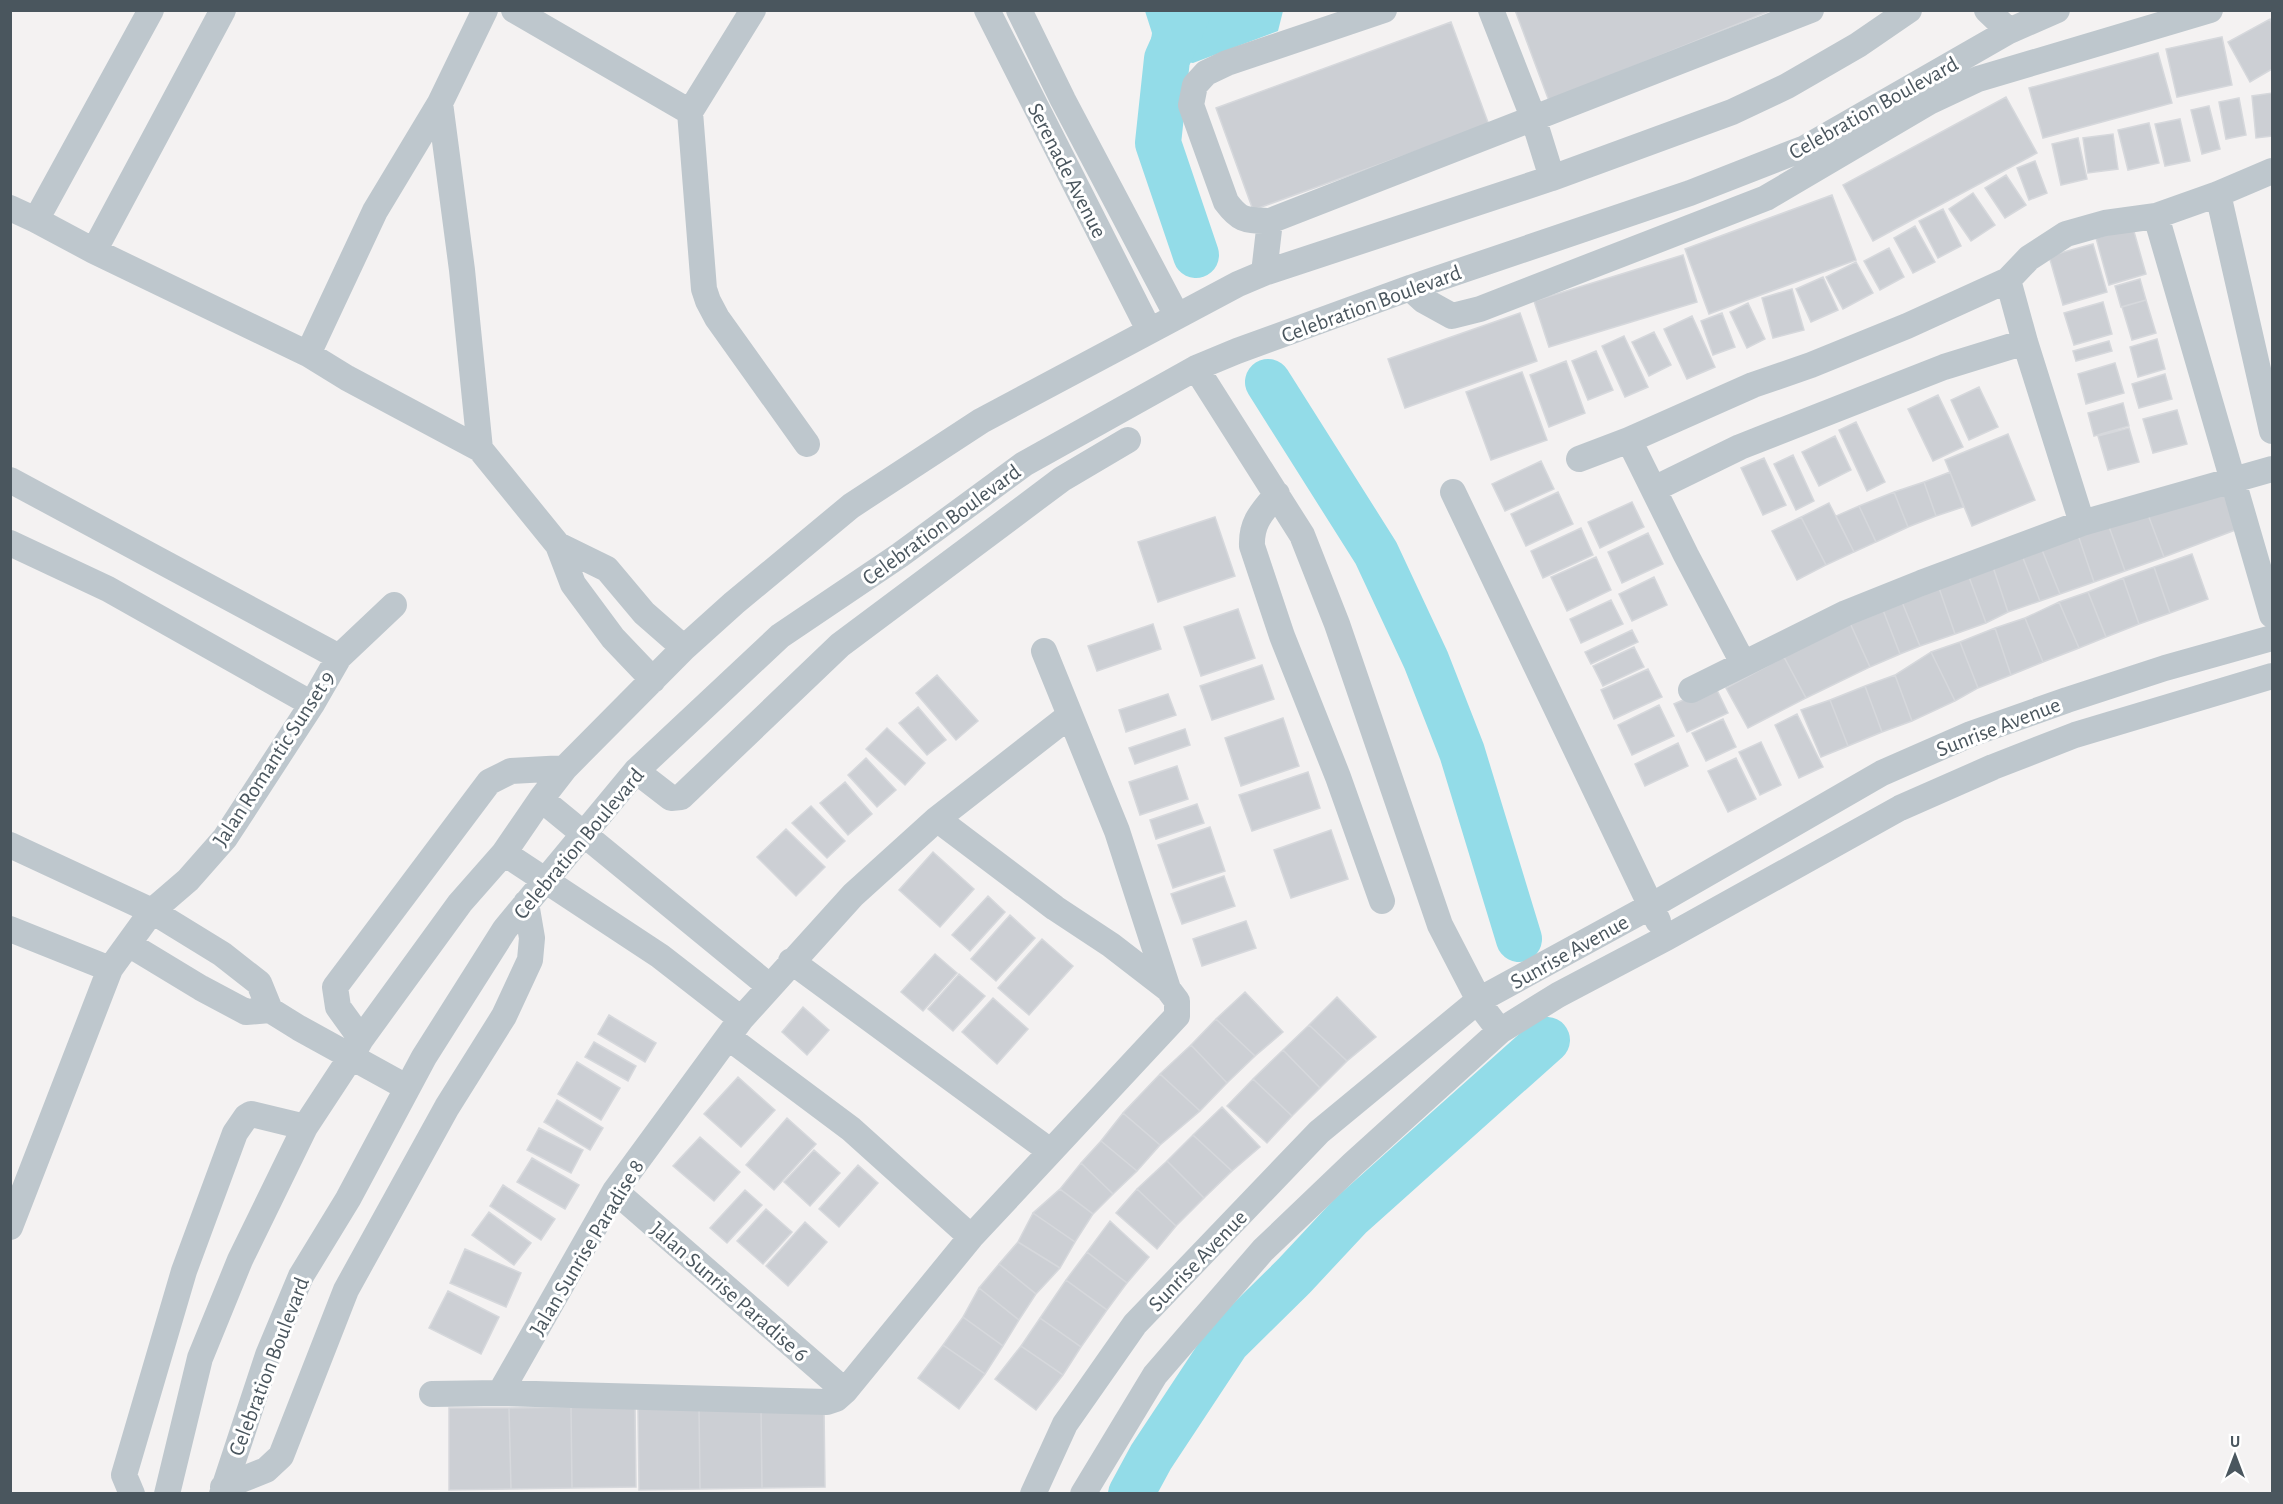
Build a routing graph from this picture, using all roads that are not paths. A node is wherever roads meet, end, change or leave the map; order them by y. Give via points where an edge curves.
1 (151, 10) edge
2 (223, 10) edge
3 (485, 10) edge
4 (514, 10) edge
5 (753, 10) edge
6 (987, 10) edge
7 (1019, 10) edge
8 (1384, 10) edge
9 (1491, 10) edge
10 (1811, 10) edge
11 (1909, 10) edge
12 (1987, 10) edge
13 (2057, 10) edge
14 (2210, 10) edge
15 (2009, 31) junction
16 (440, 103) junction
17 (690, 112) junction
18 (1533, 117) junction
19 (2272, 171) edge
20 (1552, 178) junction
21 (2218, 194) junction
22 (10, 208) edge
23 (2156, 216) junction
24 (36, 220) junction
25 (1270, 221) junction
26 (94, 251) junction
27 (1264, 273) junction
28 (2008, 280) junction
29 (1410, 288) junction
30 (1177, 315) junction
31 (1149, 330) junction
32 (2025, 342) junction
33 (308, 354) junction
34 (1196, 368) junction
35 (2272, 431) edge
36 (1128, 440) dead end
37 (1629, 440) junction
38 (807, 444) dead end
39 (480, 449) junction
40 (1579, 459) dead end
41 (2272, 469) edge
42 (10, 480) edge
43 (2232, 482) junction
44 (1654, 489) junction
45 (1453, 492) dead end
46 (1277, 494) junction
47 (2082, 524) junction
48 (10, 543) edge
49 (558, 545) junction
50 (394, 605) dead end
51 (2272, 615) edge
52 (2272, 638) edge
53 (684, 648) junction
54 (1044, 651) dead end
55 (339, 657) junction
56 (1743, 663) junction
57 (2272, 676) edge
58 (653, 680) junction
59 (1691, 690) dead end
60 (312, 705) junction
61 (1069, 716) junction
62 (565, 768) junction
63 (636, 771) junction
64 (541, 799) junction
65 (937, 819) junction
66 (585, 836) junction
67 (10, 845) edge
68 (504, 853) junction
69 (545, 881) junction
70 (1382, 901) dead end
71 (526, 903) junction
72 (1651, 906) junction
73 (152, 911) junction
74 (10, 929) edge
75 (1666, 938) junction
76 (129, 945) junction
77 (222, 954) junction
78 (792, 961) junction
79 (110, 969) junction
80 (769, 986) junction
81 (201, 988) junction
82 (1168, 989) junction
83 (1479, 1000) junction
84 (270, 1010) junction
85 (734, 1028) junction
86 (1500, 1031) junction
87 (356, 1048) junction
88 (406, 1088) junction
89 (306, 1127) junction
90 (1050, 1151) junction
91 (19, 1175) edge
92 (615, 1191) junction
93 (10, 1227) edge
94 (971, 1237) junction
95 (845, 1391) junction
96 (500, 1393) junction
97 (432, 1394) dead end
98 (223, 1490) edge
99 (132, 1494) edge
100 (167, 1494) edge
101 (1033, 1494) edge
102 (1083, 1494) edge

1 - 24 street
2 - 26 street
3 - 16 street
4 - 17 street
5 - 17 street
6 - 31 street, Serenade Avenue
7 - 30 street, Serenade Avenue
8 - 25 street via 1227,63 1206,73 1195,85 1191,105 1226,202 1243,220
9 - 18 street
10 - 18 street
11 - 20 street via 1787,86 1732,112
12 - 15 street
13 - 15 street, Celebration Boulevard
14 - 29 street via 1978,79 1929,102 1766,198 1480,309 1452,316
15 - 29 street, Celebration Boulevard via 1805,148 1690,193
16 - 33 street via 375,211
16 - 39 street
17 - 38 street via 708,301
18 - 20 street
18 - 25 street
19 - 21 street
20 - 27 street
21 - 23 street
21 - 35 street
22 - 24 street
23 - 28 street via 2066,234 2029,258
23 - 43 street
24 - 26 street
25 - 27 street
26 - 33 street
27 - 30 street
28 - 32 street
28 - 37 street via 1907,326 1753,385
29 - 34 street, Celebration Boulevard
30 - 31 street
31 - 53 street via 981,421 850,506
32 - 44 street via 1944,367 1740,447
32 - 47 street
33 - 39 street
34 - 46 street
34 - 63 street, Celebration Boulevard via 1024,464 780,636
36 - 63 street via 1062,478 840,645 681,797 671,798
37 - 40 street
37 - 44 street
39 - 49 street
41 - 43 street
42 - 55 street
43 - 47 street
43 - 51 street
44 - 56 street
45 - 72 street
46 - 70 street via 1255,521 1252,546
46 - 83 street via 1302,536 1333,613 1440,925
47 - 56 street via 1846,613
48 - 60 street via 108,589
49 - 53 street via 607,569 644,613
49 - 58 street via 573,584 613,638
50 - 55 street, Jalan Romantic Sunset 9
52 - 72 street, Sunrise Avenue via 2165,668 1971,734 1882,773
53 - 58 street
54 - 61 street
55 - 60 street, Jalan Romantic Sunset 9
56 - 59 street
57 - 75 street, Sunrise Avenue via 2075,735 1993,767 1900,808
58 - 62 street
60 - 73 street, Jalan Romantic Sunset 9 via 225,838
61 - 65 street, Jalan Sunrise Paradise 8
61 - 82 street via 1117,831
62 - 64 street
62 - 87 street via 512,771 489,782 335,987 338,1007
63 - 66 street, Celebration Boulevard
64 - 66 street
64 - 68 street
65 - 78 street, Jalan Sunrise Paradise 8 via 853,895
65 - 82 street
66 - 69 street, Celebration Boulevard
66 - 80 street
67 - 73 street
68 - 69 street
68 - 87 street via 460,903
69 - 71 street, Celebration Boulevard
69 - 85 street via 660,956
71 - 88 street, Celebration Boulevard
71 - 98 street via 532,938 530,960 504,1016 447,1107 346,1290 281,1456 266,1470
72 - 75 street
72 - 83 street, Sunrise Avenue
73 - 76 street, Jalan Romantic Sunset 9
73 - 77 street
74 - 79 street
75 - 86 street, Sunrise Avenue via 1557,995
76 - 79 street, Jalan Romantic Sunset 9
76 - 81 street
77 - 81 street
77 - 84 street via 259,983
78 - 80 street, Jalan Sunrise Paradise 8
78 - 90 street
79 - 91 street, Jalan Romantic Sunset 9
80 - 85 street, Jalan Sunrise Paradise 8
81 - 84 street via 246,1012
82 - 90 street via 1177,1001 1177,1016
83 - 86 street
83 - 101 street, Sunrise Avenue via 1319,1132 1135,1324 1065,1424
84 - 87 street
85 - 92 street, Jalan Sunrise Paradise 8
85 - 94 street
86 - 102 street, Sunrise Avenue via 1263,1250 1155,1375
87 - 88 street
87 - 89 street
88 - 98 street, Celebration Boulevard via 348,1199 301,1276 268,1355
89 - 99 street via 251,1114 235,1133 184,1271 124,1475
89 - 100 street via 240,1260 200,1358
90 - 94 street
91 - 93 street, Jalan Romantic Sunset 9
92 - 95 street, Jalan Sunrise Paradise 6
92 - 96 street, Jalan Sunrise Paradise 8
94 - 95 street
95 - 96 street via 827,1402
96 - 97 street

